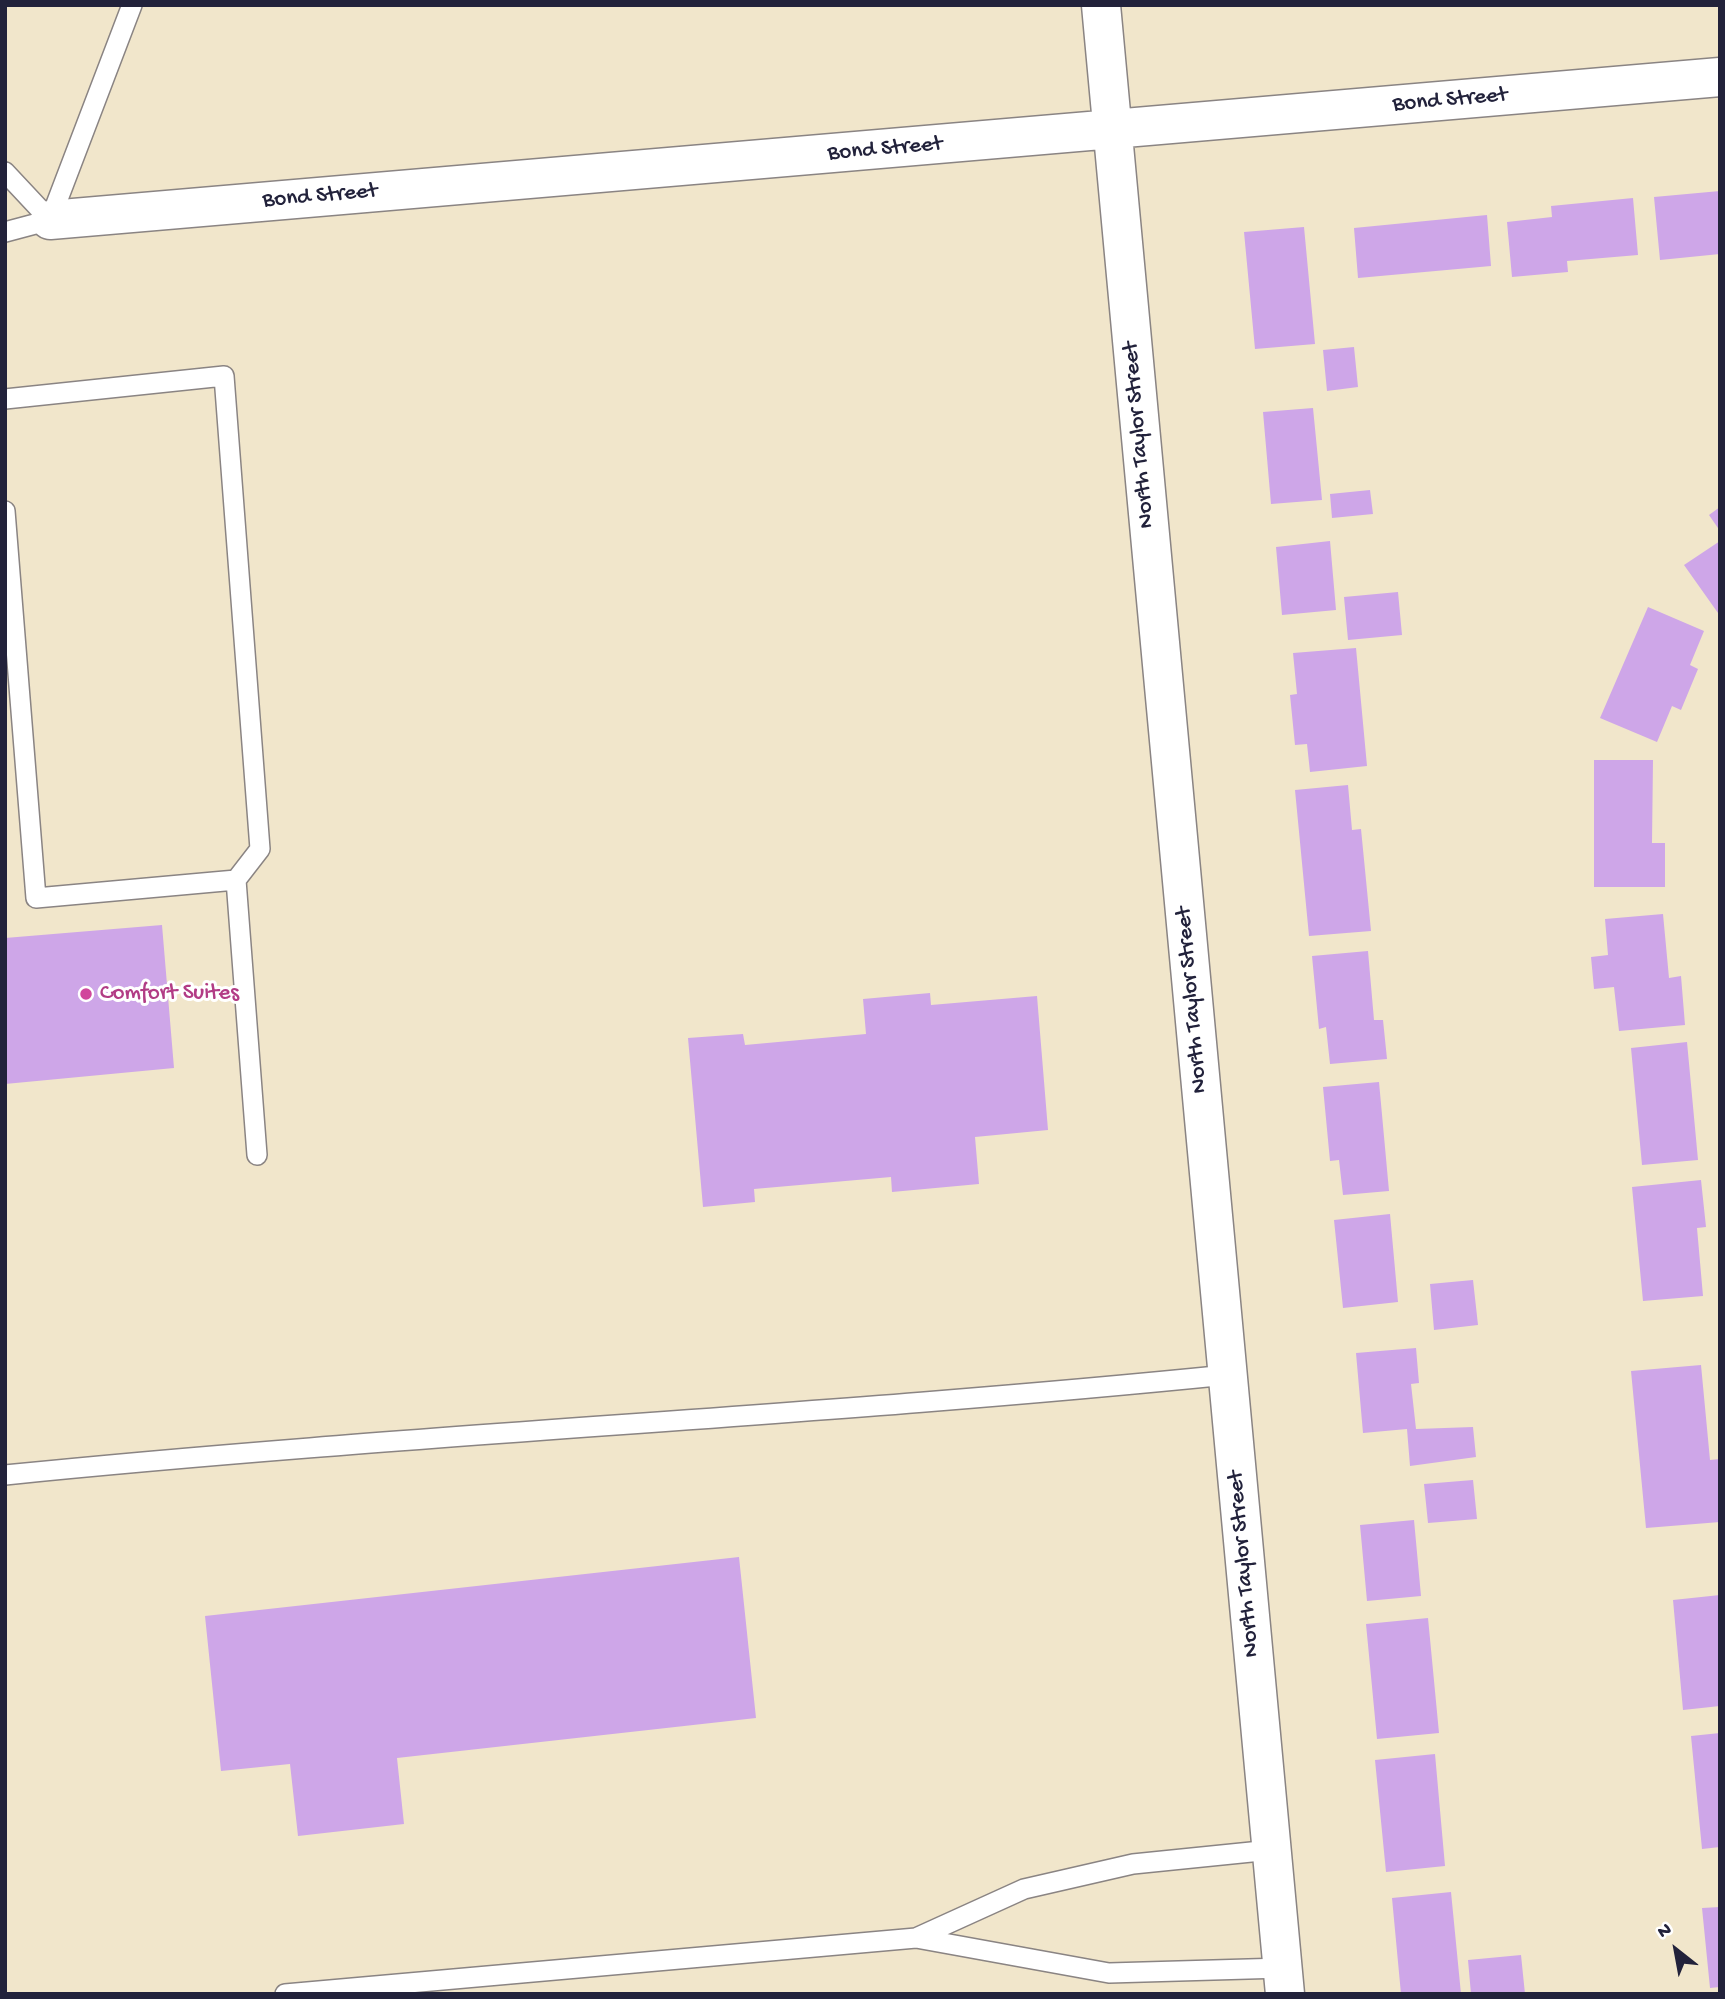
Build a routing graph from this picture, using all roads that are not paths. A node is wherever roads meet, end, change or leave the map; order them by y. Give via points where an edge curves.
1 (132, 5) edge
2 (1101, 5) edge
3 (1720, 77) edge
4 (1112, 131) junction
5 (5, 172) edge
6 (50, 220) junction
7 (5, 232) edge
8 (5, 399) edge
9 (5, 511) edge
10 (236, 880) junction
11 (257, 1155) dead end
12 (1227, 1375) junction
13 (5, 1475) edge
14 (1272, 1850) junction
15 (916, 1938) junction
16 (1284, 1981) edge
17 (285, 1994) edge

1 - 6 lane
2 - 4 street, North Taylor Street
3 - 4 street, Bond Street
4 - 6 street, Bond Street
4 - 12 street, North Taylor Street
5 - 6 lane
6 - 7 lane
8 - 10 lane via 224,376 260,849
9 - 10 lane via 36,898
10 - 11 lane
12 - 13 lane via 1044,1394 370,1443
12 - 14 street, North Taylor Street
14 - 15 lane via 1133,1864 1024,1889
14 - 16 street, North Taylor Street
15 - 16 lane via 1110,1973
15 - 17 lane

